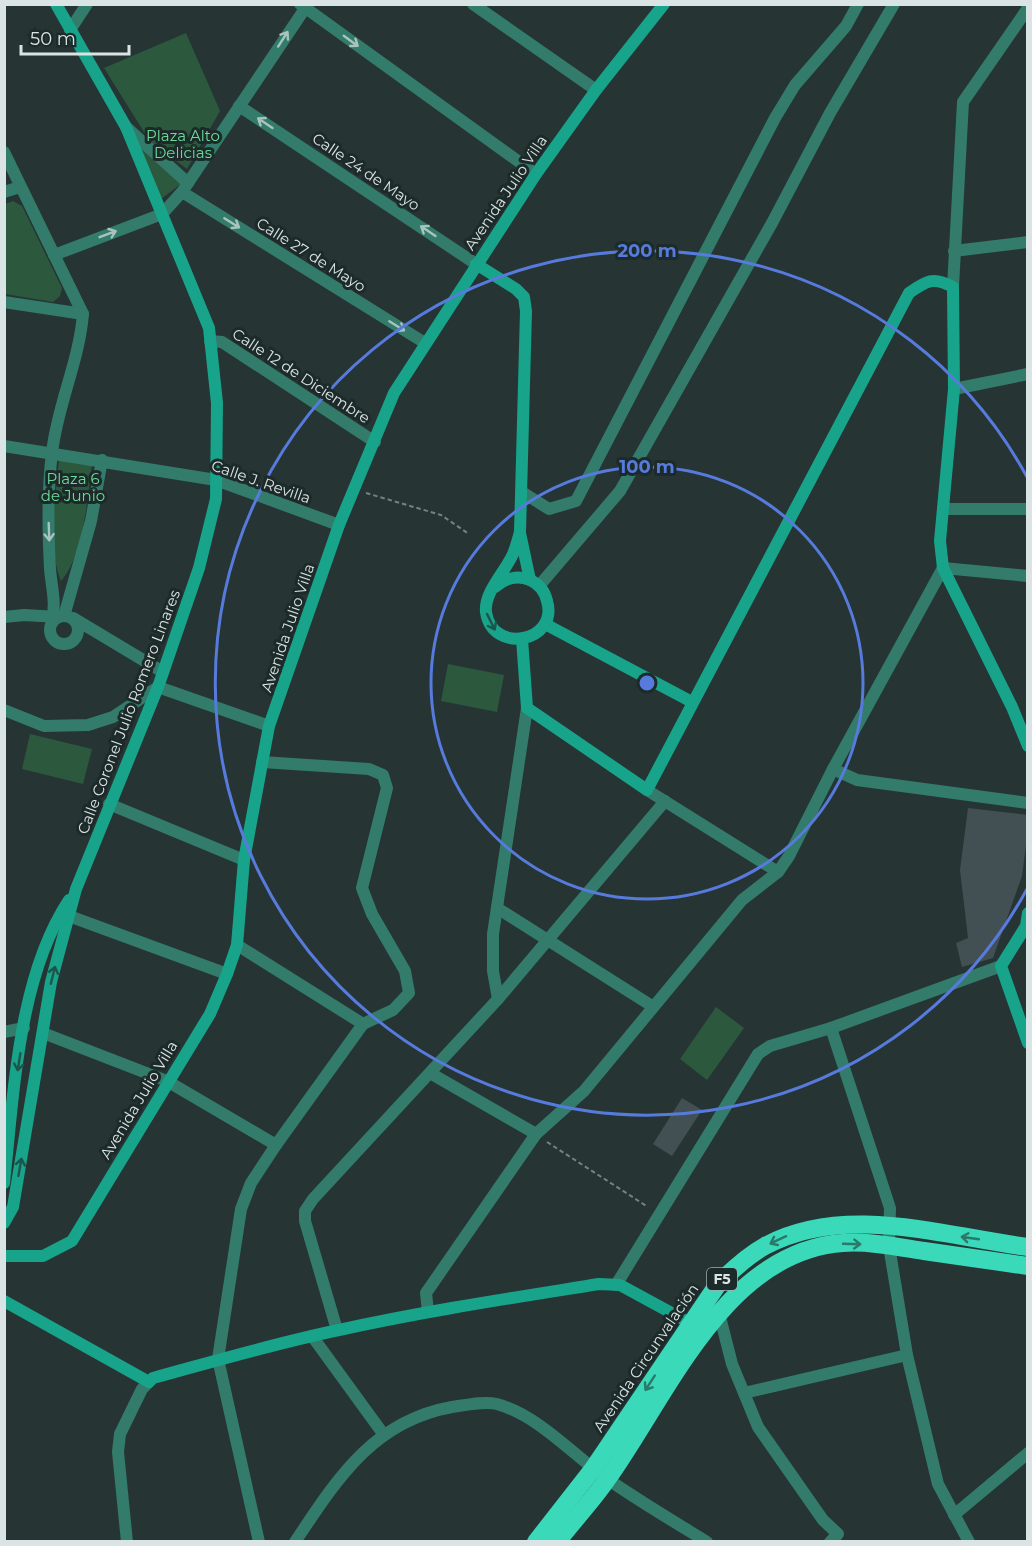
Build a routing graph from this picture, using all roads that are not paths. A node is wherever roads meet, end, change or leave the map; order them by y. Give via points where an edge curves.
1 (56, 4) edge
2 (87, 4) edge
3 (473, 4) edge
4 (858, 4) edge
5 (894, 4) edge
6 (304, 5) edge
7 (658, 6) edge
8 (1028, 8) edge
9 (70, 30) junction
10 (596, 90) junction
11 (239, 106) junction
12 (126, 127) junction
13 (4, 152) edge
14 (536, 174) junction
15 (20, 187) junction
16 (185, 188) junction
17 (4, 192) edge
18 (162, 214) junction
19 (1028, 242) edge
20 (954, 251) junction
21 (54, 255) junction
22 (476, 264) junction
23 (953, 287) junction
24 (4, 302) edge
25 (83, 314) junction
26 (210, 341) junction
27 (425, 343) junction
28 (1028, 375) edge
29 (954, 389) junction
30 (375, 442) junction
31 (4, 446) edge
32 (52, 452) junction
33 (102, 460) junction
34 (216, 480) junction
35 (522, 492) junction
36 (943, 509) junction
37 (1028, 509) edge
38 (339, 525) junction
39 (520, 532) junction
40 (943, 568) junction
41 (1028, 576) edge
42 (535, 583) junction
43 (495, 587) junction
44 (4, 617) edge
45 (60, 618) junction
46 (545, 624) junction
47 (96, 632) junction
48 (75, 639) junction
49 (522, 639) junction
50 (163, 672) junction
51 (158, 687) junction
52 (692, 702) junction
53 (527, 708) junction
54 (4, 710) edge
55 (269, 726) junction
56 (1028, 746) edge
57 (262, 762) junction
58 (832, 770) junction
59 (647, 790) junction
60 (665, 801) junction
61 (1028, 803) edge
62 (109, 804) junction
63 (244, 860) junction
64 (778, 872) junction
65 (76, 889) junction
66 (497, 908) junction
67 (1028, 912) edge
68 (69, 916) junction
69 (1027, 926) edge
70 (548, 940) junction
71 (237, 945) junction
72 (1001, 966) junction
73 (227, 974) junction
74 (498, 999) junction
75 (652, 1006) junction
76 (363, 1024) junction
77 (24, 1028) junction
78 (831, 1028) junction
79 (4, 1032) edge
80 (43, 1033) junction
81 (1028, 1042) edge
82 (430, 1073) junction
83 (167, 1081) junction
84 (536, 1134) junction
85 (276, 1145) junction
86 (4, 1183) edge
87 (4, 1223) edge
88 (891, 1227) junction
89 (889, 1246) junction
90 (1028, 1247) edge
91 (4, 1256) edge
92 (1028, 1266) edge
93 (616, 1285) junction
94 (4, 1301) edge
95 (428, 1311) junction
96 (719, 1313) junction
97 (696, 1329) junction
98 (337, 1330) junction
99 (312, 1336) junction
100 (907, 1355) junction
101 (218, 1359) junction
102 (149, 1382) junction
103 (744, 1393) junction
104 (384, 1435) junction
105 (1028, 1453) edge
106 (600, 1474) junction
107 (954, 1515) junction
108 (127, 1542) edge
109 (259, 1542) edge
110 (295, 1542) edge
111 (536, 1542) edge
112 (557, 1542) edge
113 (706, 1542) edge
114 (830, 1542) edge
115 (969, 1542) edge

1 - 9 street, Calle Coronel Julio Romero Linares
2 - 9 street
3 - 10 street
4 - 35 street via 846,26 795,85 775,118 576,501 549,509
5 - 42 street via 620,491
11 -> 6 street
6 -> 14 street
7 - 10 street, Avenida Julio Villa
8 - 20 street via 963,102
9 - 12 street, Calle Coronel Julio Romero Linares
10 - 14 street, Avenida Julio Villa
11 - 16 street
22 -> 11 street, Calle 24 de Mayo
12 - 16 street, Calle 27 de Mayo
12 - 18 street, Calle Coronel Julio Romero Linares
13 - 15 street
14 - 22 street, Avenida Julio Villa
15 - 17 street
15 - 21 street
16 - 18 street
16 -> 27 street, Calle 27 de Mayo
21 -> 18 street
18 - 26 street, Calle Coronel Julio Romero Linares
19 - 20 street
20 - 23 street
21 - 25 street
22 - 27 street, Avenida Julio Villa
22 - 35 street via 524,297
23 - 29 street
23 - 52 street via 940,280 925,282 909,293
24 - 25 street
25 - 32 street
26 - 30 street, Calle 12 de Diciembre via 222,342
26 - 34 street, Calle Coronel Julio Romero Linares via 216,403
27 - 30 street, Avenida Julio Villa via 394,393
28 - 29 street
29 - 36 street
30 - 38 street, Avenida Julio Villa
31 - 32 street, Calle J. Revilla
32 - 33 street, Calle J. Revilla
32 -> 45 street via 51,571
33 - 34 street, Calle J. Revilla
33 - 45 street via 91,521
34 - 38 street, Calle J. Revilla
34 - 50 street, Calle Coronel Julio Romero Linares via 216,499 199,568
35 - 39 street
36 - 37 street
36 - 40 street
38 - 55 street, Avenida Julio Villa
39 - 42 street
39 - 43 street via 514,554
40 - 41 street
40 - 56 street
40 - 58 street
42 - 43 street via 509,578
42 - 46 street via 549,605
43 -> 49 street via 487,600 489,621 503,637
44 - 45 street
45 - 47 street
45 - 48 street via 79,631
45 - 48 street via 50,632 54,640 63,644
46 - 49 street
46 - 52 street
47 - 48 street
47 - 50 street
49 - 53 street
50 - 51 street, Calle Coronel Julio Romero Linares
51 - 54 street via 113,717 88,725 44,726
51 - 55 street
51 - 62 street, Calle Coronel Julio Romero Linares
52 - 59 street
53 - 59 street
53 - 66 street
55 - 57 street, Avenida Julio Villa
57 - 63 street, Avenida Julio Villa
57 - 76 street via 369,769 383,775 387,788 362,888 372,914 405,971 410,993 393,1010
58 - 61 street via 857,780
58 - 64 street
59 - 60 street
60 - 64 street
60 - 70 street
62 - 63 street
62 - 65 street, Calle Coronel Julio Romero Linares
63 - 71 street, Avenida Julio Villa
64 - 75 street via 742,900
65 - 68 street, Calle Coronel Julio Romero Linares
65 - 77 street, Calle Coronel Julio Romero Linares via 56,920 32,980
66 - 70 street
66 - 74 street via 493,934
67 - 69 street
68 - 73 street
80 -> 68 street, Calle Coronel Julio Romero Linares via 51,982
69 - 72 street
70 - 74 street
70 - 75 street
71 - 73 street, Avenida Julio Villa
71 - 76 street
72 - 78 street
72 - 81 street
73 - 83 street, Avenida Julio Villa via 210,1014
74 - 82 street
75 - 84 street via 584,1091
76 - 85 street
77 - 79 street
77 -> 86 street, Calle Coronel Julio Romero Linares
78 - 88 street via 890,1208
78 - 93 street via 770,1046 758,1054
80 - 83 street
87 -> 80 street, Calle Coronel Julio Romero Linares via 13,1207
82 - 84 street
82 - 98 street via 305,1211
83 - 85 street
83 - 91 street, Avenida Julio Villa via 72,1241 43,1256
84 - 95 street via 426,1293
85 - 101 street via 251,1183 241,1209
88 - 89 street
90 -> 88 highway, Avenida Circunvalación / F5
88 -> 97 highway, Avenida Circunvalación / F5 via 819,1227 764,1247 738,1264 718,1284
89 - 92 highway, Avenida Circunvalación / F5
96 -> 89 highway, Avenida Circunvalación / F5 via 748,1282 772,1265 805,1250 843,1243
89 - 100 street
93 - 95 street via 599,1284
93 - 97 street
94 - 102 street
95 - 98 street
96 - 97 highway, Avenida Circunvalación / F5
96 - 103 street
97 - 106 highway, Avenida Circunvalación / F5
98 - 99 street
99 - 101 street
99 - 104 street
100 - 103 street
100 - 107 street via 938,1484
101 - 102 street via 153,1377
101 - 109 street
102 - 108 street via 120,1434 118,1452
103 - 114 street via 758,1428 823,1520 838,1534
104 - 106 street via 423,1414 470,1404 496,1404 531,1420
104 - 110 street via 330,1490
105 - 107 street
106 - 111 highway, Avenida Circunvalación / F5
106 - 112 highway, Avenida Circunvalación / F5
106 - 113 street
107 - 115 street

